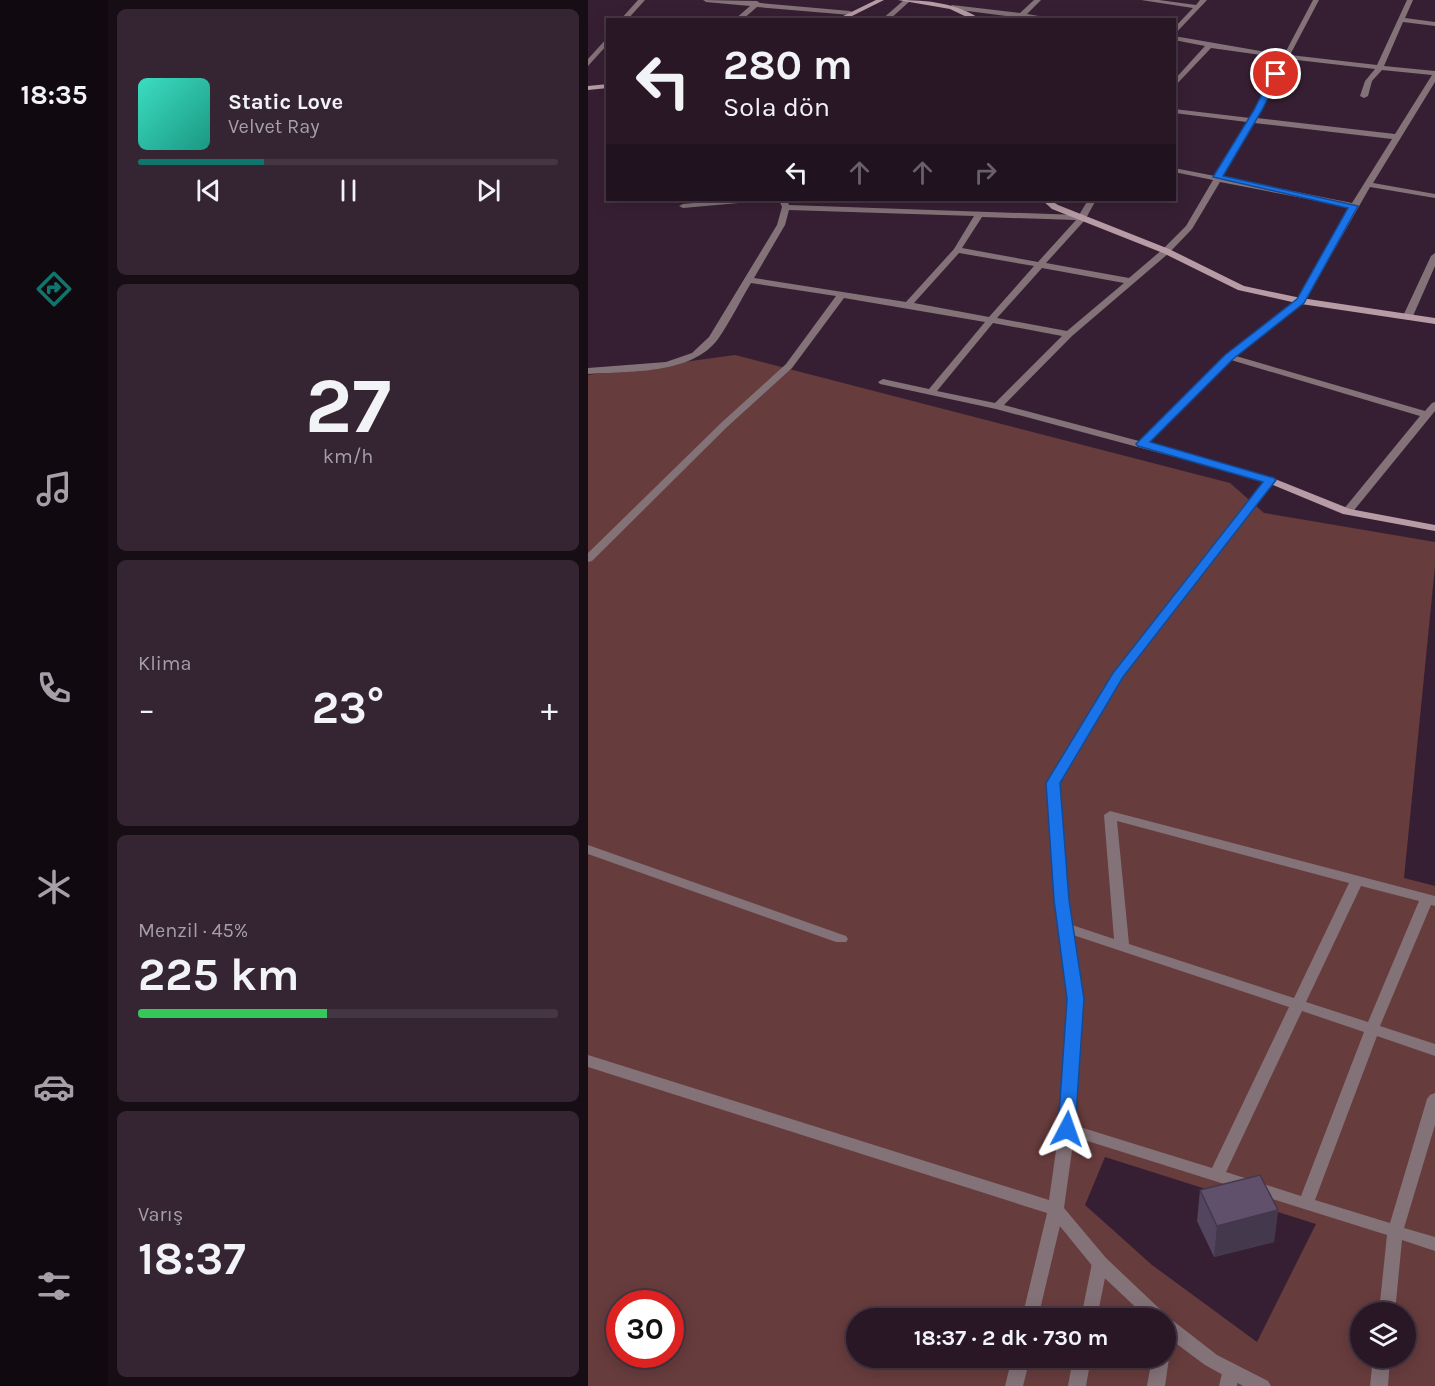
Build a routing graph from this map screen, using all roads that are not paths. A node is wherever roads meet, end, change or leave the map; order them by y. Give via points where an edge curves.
1 (642, 0) edge
2 (706, 0) edge
3 (881, 0) edge
4 (904, 0) edge
5 (1038, 0) edge
6 (1144, 0) edge
7 (1204, 0) edge
8 (1316, 0) edge
9 (1410, 0) edge
10 (758, 2) edge
11 (952, 7) junction
12 (1199, 7) junction
13 (850, 13) junction
14 (1022, 15) junction
15 (965, 17) edge
16 (625, 18) edge
17 (739, 18) edge
18 (841, 18) edge
19 (886, 18) edge
20 (1044, 18) edge
21 (1401, 20) junction
22 (1435, 24) edge
23 (1176, 33) edge
24 (1176, 36) edge
25 (606, 42) edge
26 (1210, 45) junction
27 (1285, 56) junction
28 (588, 64) edge
29 (1380, 67) junction
30 (1435, 74) edge
31 (1176, 83) edge
32 (606, 86) edge
33 (588, 88) edge
34 (1364, 96) dead end
35 (1176, 111) edge
36 (1252, 120) junction
37 (1397, 137) junction
38 (1176, 170) edge
39 (1217, 177) junction
40 (1367, 184) junction
41 (1435, 196) edge
42 (739, 201) edge
43 (1047, 201) edge
44 (1091, 201) edge
45 (784, 203) edge
46 (683, 206) dead end
47 (1353, 206) junction
48 (980, 214) junction
49 (1082, 218) junction
50 (957, 250) junction
51 (1166, 251) junction
52 (1435, 256) edge
53 (1040, 263) junction
54 (1432, 267) edge
55 (748, 280) junction
56 (1130, 281) junction
57 (842, 295) junction
58 (1301, 301) junction
59 (908, 305) junction
60 (1408, 316) junction
61 (991, 320) junction
62 (1435, 321) edge
63 (1068, 334) junction
64 (1229, 357) junction
65 (588, 371) edge
66 (883, 382) dead end
67 (932, 391) junction
68 (1435, 405) edge
69 (997, 406) junction
70 (1426, 415) junction
71 (1142, 444) junction
72 (1270, 480) junction
73 (1347, 512) junction
74 (1435, 528) edge
75 (588, 559) edge
76 (588, 849) edge
77 (1357, 880) junction
78 (1431, 900) edge
79 (1066, 928) junction
80 (841, 939) dead end
81 (1122, 947) junction
82 (1297, 1004) junction
83 (1372, 1029) junction
84 (1435, 1050) edge
85 (588, 1061) edge
86 (1435, 1099) edge
87 (1067, 1129) junction
88 (1216, 1176) junction
89 (1306, 1204) junction
90 (1056, 1209) junction
91 (1395, 1232) junction
92 (1435, 1244) edge
93 (1100, 1263) junction
94 (1388, 1302) edge
95 (1032, 1308) edge
96 (1091, 1308) edge
97 (1147, 1308) edge
98 (1176, 1335) edge
99 (1018, 1368) edge
100 (1080, 1368) edge
101 (1159, 1368) edge
102 (1381, 1368) edge
103 (1229, 1378) edge
104 (1014, 1386) edge
105 (1077, 1386) edge
106 (1156, 1386) edge
107 (1262, 1386) edge
108 (1379, 1386) edge

1 - 16 street
2 - 10 street
3 - 13 street
4 - 11 street
4 - 19 street
5 - 14 street
6 - 12 street
7 - 12 street
8 - 27 street
9 - 21 street
10 - 13 street
10 - 17 street
11 - 14 street
11 - 15 street
12 - 23 street
13 - 18 street
14 - 20 street
21 - 22 street
21 - 29 street
24 - 26 street
25 - 28 street
26 - 27 street
26 - 31 street
27 - 29 street
27 - 36 street
29 - 30 street
29 - 34 street
30 - 37 street
32 - 33 street
35 - 36 street
36 - 37 street
36 - 39 street
37 - 40 street
38 - 39 street
39 - 47 street
39 - 51 street via 1189,226
40 - 41 street
40 - 47 street
42 - 46 street
43 - 49 street
44 - 49 street
45 - 48 street
45 - 55 street via 781,225
47 - 58 street
48 - 49 street
48 - 50 street
49 - 51 street
49 - 53 street
50 - 53 street
50 - 59 street
51 - 56 street
51 - 58 street via 1241,288
52 - 54 street
53 - 56 street
53 - 61 street
54 - 60 street
55 - 57 street
55 - 65 street via 713,339 695,355 667,365
56 - 63 street
57 - 59 street
57 - 75 street via 789,366
58 - 60 street
58 - 64 street
59 - 61 street
60 - 62 street
61 - 63 street
61 - 67 street
63 - 69 street
64 - 70 street
64 - 71 street
66 - 67 street
67 - 69 street
68 - 70 street
69 - 71 street
70 - 73 street
71 - 72 street
72 - 73 street
72 - 79 street via 1117,676 1053,783
73 - 74 street
76 - 80 street
77 - 78 street
77 - 81 street via 1110,815
77 - 82 street
78 - 83 street
79 - 81 street
79 - 87 street via 1076,999
81 - 82 street
82 - 83 street
82 - 88 street
83 - 84 street
83 - 89 street
85 - 90 street
86 - 91 street
87 - 88 street
87 - 90 street
88 - 89 street
89 - 91 street
90 - 93 street
90 - 95 street
91 - 92 street
91 - 94 street
93 - 96 street
93 - 97 street
98 - 103 street
99 - 104 street
100 - 105 street
101 - 106 street
102 - 108 street
103 - 107 street via 1242,1378

